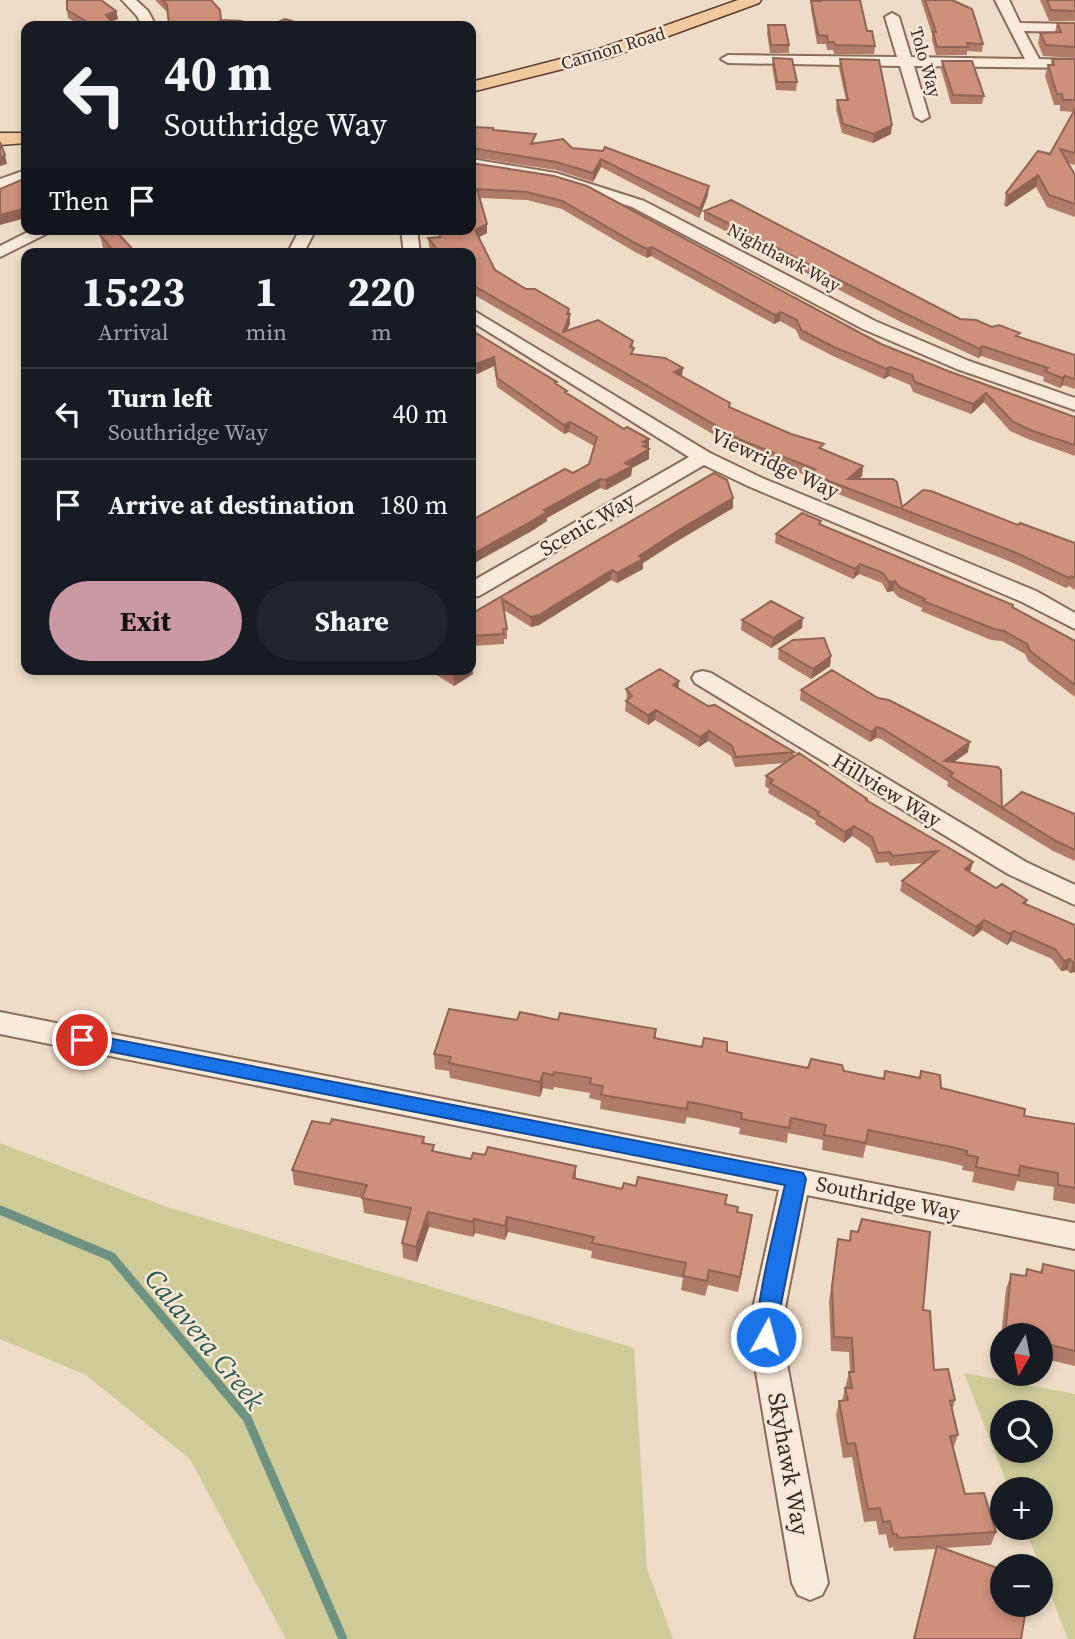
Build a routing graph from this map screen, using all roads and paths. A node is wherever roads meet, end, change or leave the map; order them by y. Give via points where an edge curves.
1 (129, 0) edge
2 (716, 0) edge
3 (753, 0) edge
4 (1002, 0) edge
5 (892, 17) dead end
6 (146, 21) edge
7 (1016, 27) junction
8 (1075, 28) edge
9 (728, 59) dead end
10 (907, 62) junction
11 (1034, 64) junction
12 (1075, 64) edge
13 (476, 74) edge
14 (476, 86) edge
15 (922, 117) dead end
16 (21, 127) edge
17 (0, 128) edge
18 (21, 138) edge
19 (0, 139) edge
20 (476, 165) edge
21 (21, 178) edge
22 (0, 184) edge
23 (35, 235) edge
24 (0, 252) edge
25 (476, 317) edge
26 (1075, 404) edge
27 (704, 457) junction
28 (476, 588) edge
29 (1075, 622) edge
30 (703, 678) dead end
31 (1075, 896) edge
32 (0, 1023) edge
33 (796, 1179) junction
34 (1075, 1236) edge
35 (810, 1583) dead end

1 - 6 street
2 - 13 main road, Cannon Road via 589,44
3 - 14 main road, Cannon Road via 605,53
4 - 7 street
5 - 10 street, Tolo Way
7 - 8 street
7 - 11 street
9 - 10 street
10 - 11 street
10 - 15 street, Tolo Way
11 - 12 street
16 - 17 main road
18 - 19 main road
20 - 26 street, Nighthawk Way via 530,170 601,188 869,325 962,365
21 - 22 street
23 - 24 street
25 - 27 street, Viewridge Way
27 - 28 street, Scenic Way
27 - 29 street, Viewridge Way via 1028,596
30 - 31 street, Hillview Way via 1017,868
32 - 33 street, Southridge Way
33 - 34 street, Southridge Way
33 - 35 street, Skyhawk Way via 766,1337

